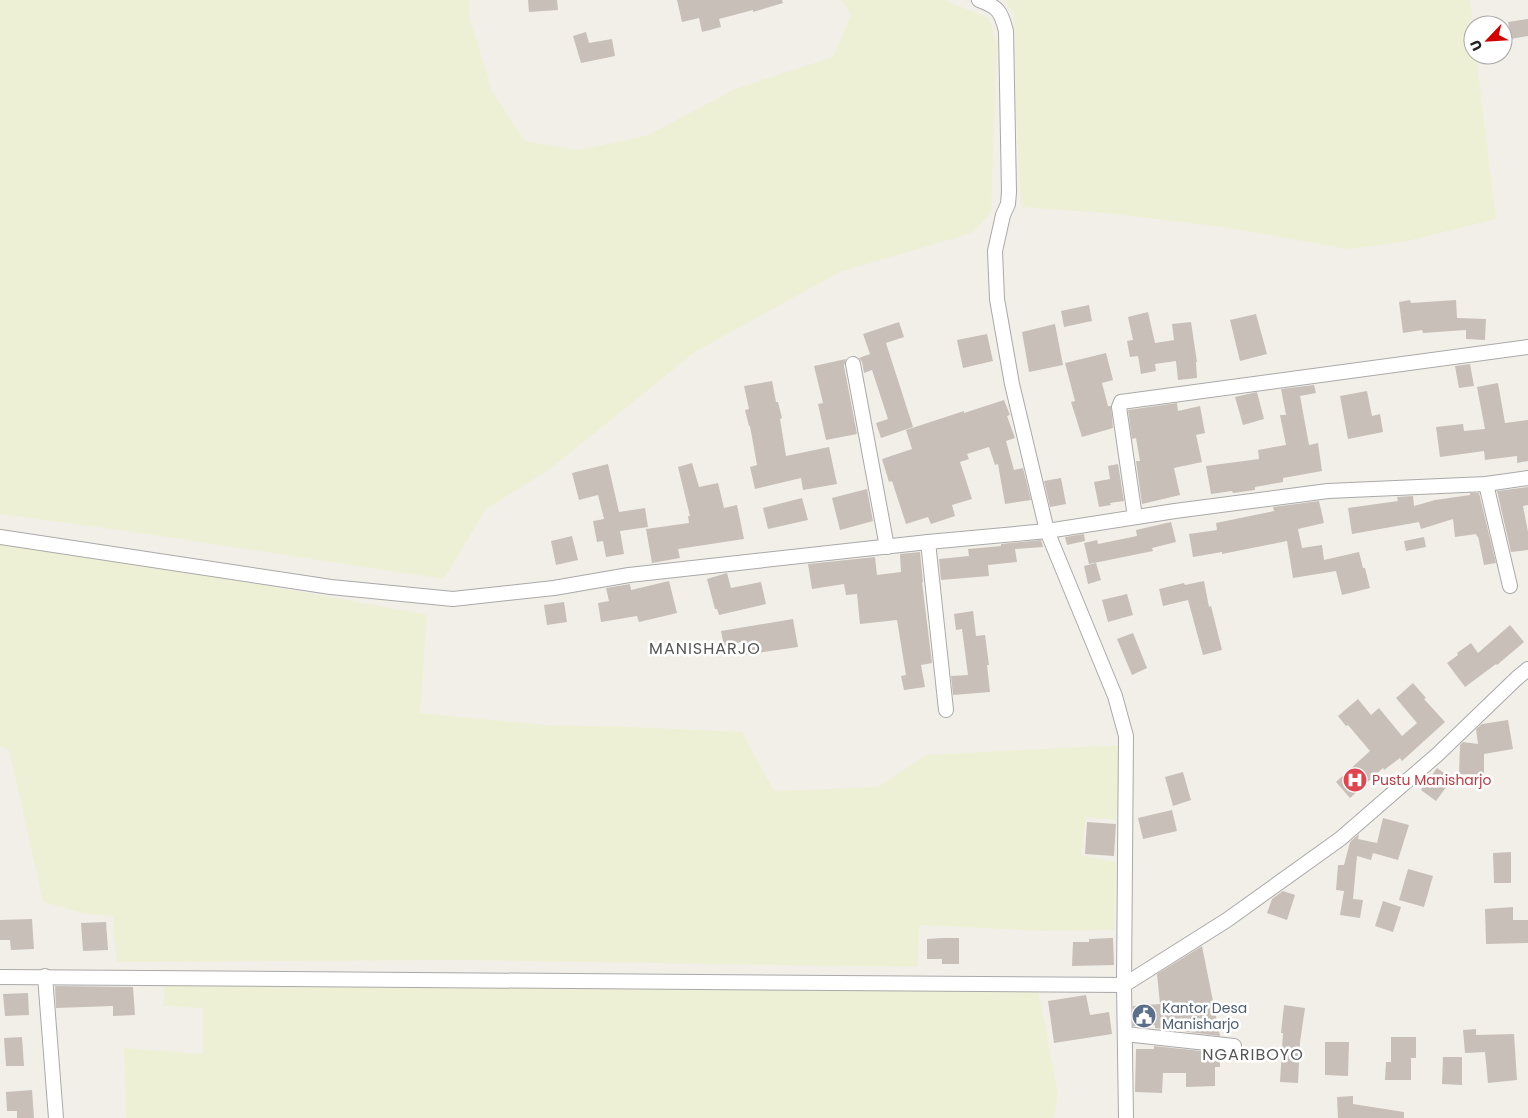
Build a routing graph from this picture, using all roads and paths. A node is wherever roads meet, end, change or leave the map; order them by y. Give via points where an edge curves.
1 (979, 0) edge
2 (1528, 347) edge
3 (852, 364) dead end
4 (1528, 478) edge
5 (1486, 484) junction
6 (1136, 517) junction
7 (1047, 531) junction
8 (0, 538) edge
9 (928, 542) junction
10 (886, 547) junction
11 (1510, 586) dead end
12 (1528, 669) edge
13 (946, 710) dead end
14 (45, 976) junction
15 (0, 977) edge
16 (1124, 985) junction
17 (1125, 1034) junction
18 (1234, 1046) dead end
19 (56, 1118) edge
20 (1126, 1118) edge

1 - 7 street via 997,8 1006,31 1009,192 995,251 997,299 1012,384
2 - 6 street via 1121,402 1118,407
3 - 10 street
4 - 5 street
5 - 6 street via 1328,491
5 - 11 street
6 - 7 street
7 - 9 street
7 - 16 street via 1115,696 1126,736
8 - 10 street via 331,587 453,600 630,575
9 - 10 street
9 - 13 street
12 - 16 street via 1438,754 1340,839 1227,920
14 - 15 street
14 - 16 street
14 - 19 street
16 - 17 street
17 - 18 street
17 - 20 street

